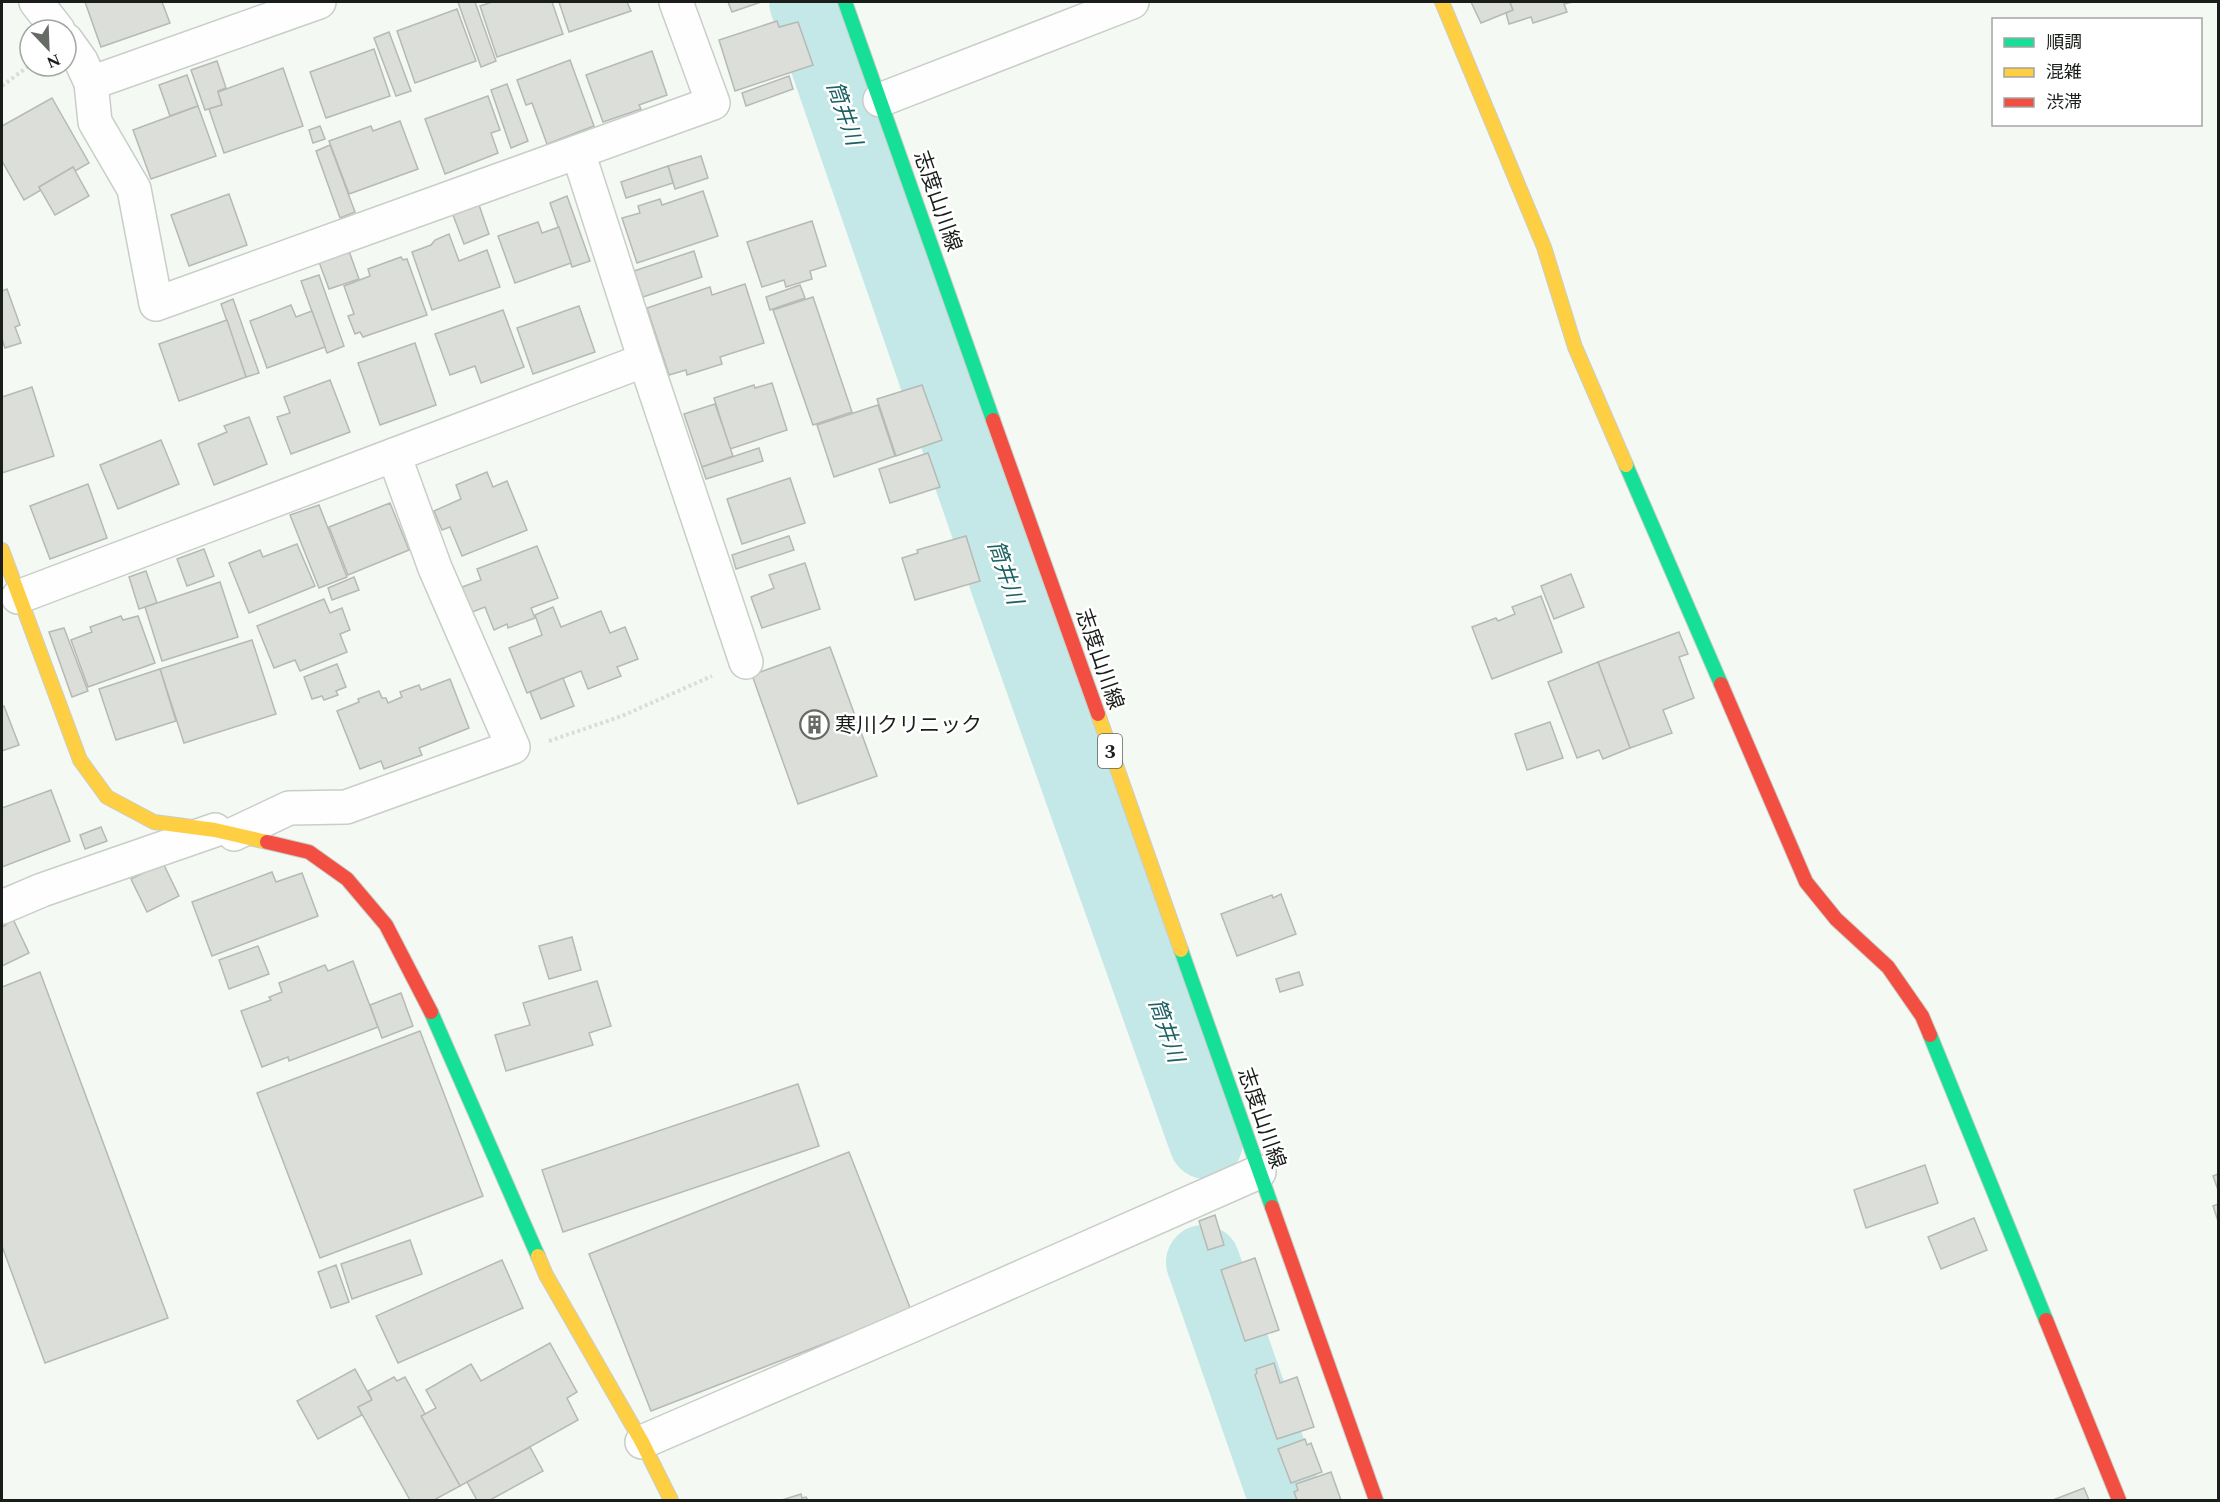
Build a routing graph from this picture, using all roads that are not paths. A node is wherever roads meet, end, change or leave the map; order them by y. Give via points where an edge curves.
1 (36, 2) edge
2 (320, 2) edge
3 (676, 2) edge
4 (845, 2) edge
5 (1132, 2) edge
6 (1442, 2) edge
7 (49, 18) edge
8 (78, 57) edge
9 (91, 83) junction
10 (880, 100) junction
11 (578, 152) junction
12 (645, 360) junction
13 (394, 455) junction
14 (2, 550) edge
15 (18, 597) junction
16 (746, 662) road end
17 (225, 832) junction
18 (2, 908) edge
19 (1257, 1173) junction
20 (642, 1442) junction
21 (671, 1500) edge
22 (1376, 1500) edge
23 (2119, 1500) edge

1 - 7 street
2 - 9 street
3 - 11 street via 712,103
4 - 10 street, 志度山川線 / 3
5 - 10 street
6 - 23 street via 1544,248 1575,347 1806,882 1836,919 1888,967 1922,1016
8 - 9 street
9 - 11 street via 95,122 134,189 156,304
10 - 19 street, 志度山川線 / 3
11 - 12 street
12 - 13 street
12 - 16 street
13 - 15 street
13 - 17 street via 435,568 513,747 346,807 289,808
14 - 15 street
15 - 17 street via 80,760 107,797 154,822
17 - 18 street via 42,890
17 - 20 street via 309,852 347,879 386,925 423,994 546,1275
19 - 20 street
19 - 22 street, 志度山川線 / 3
20 - 21 street

